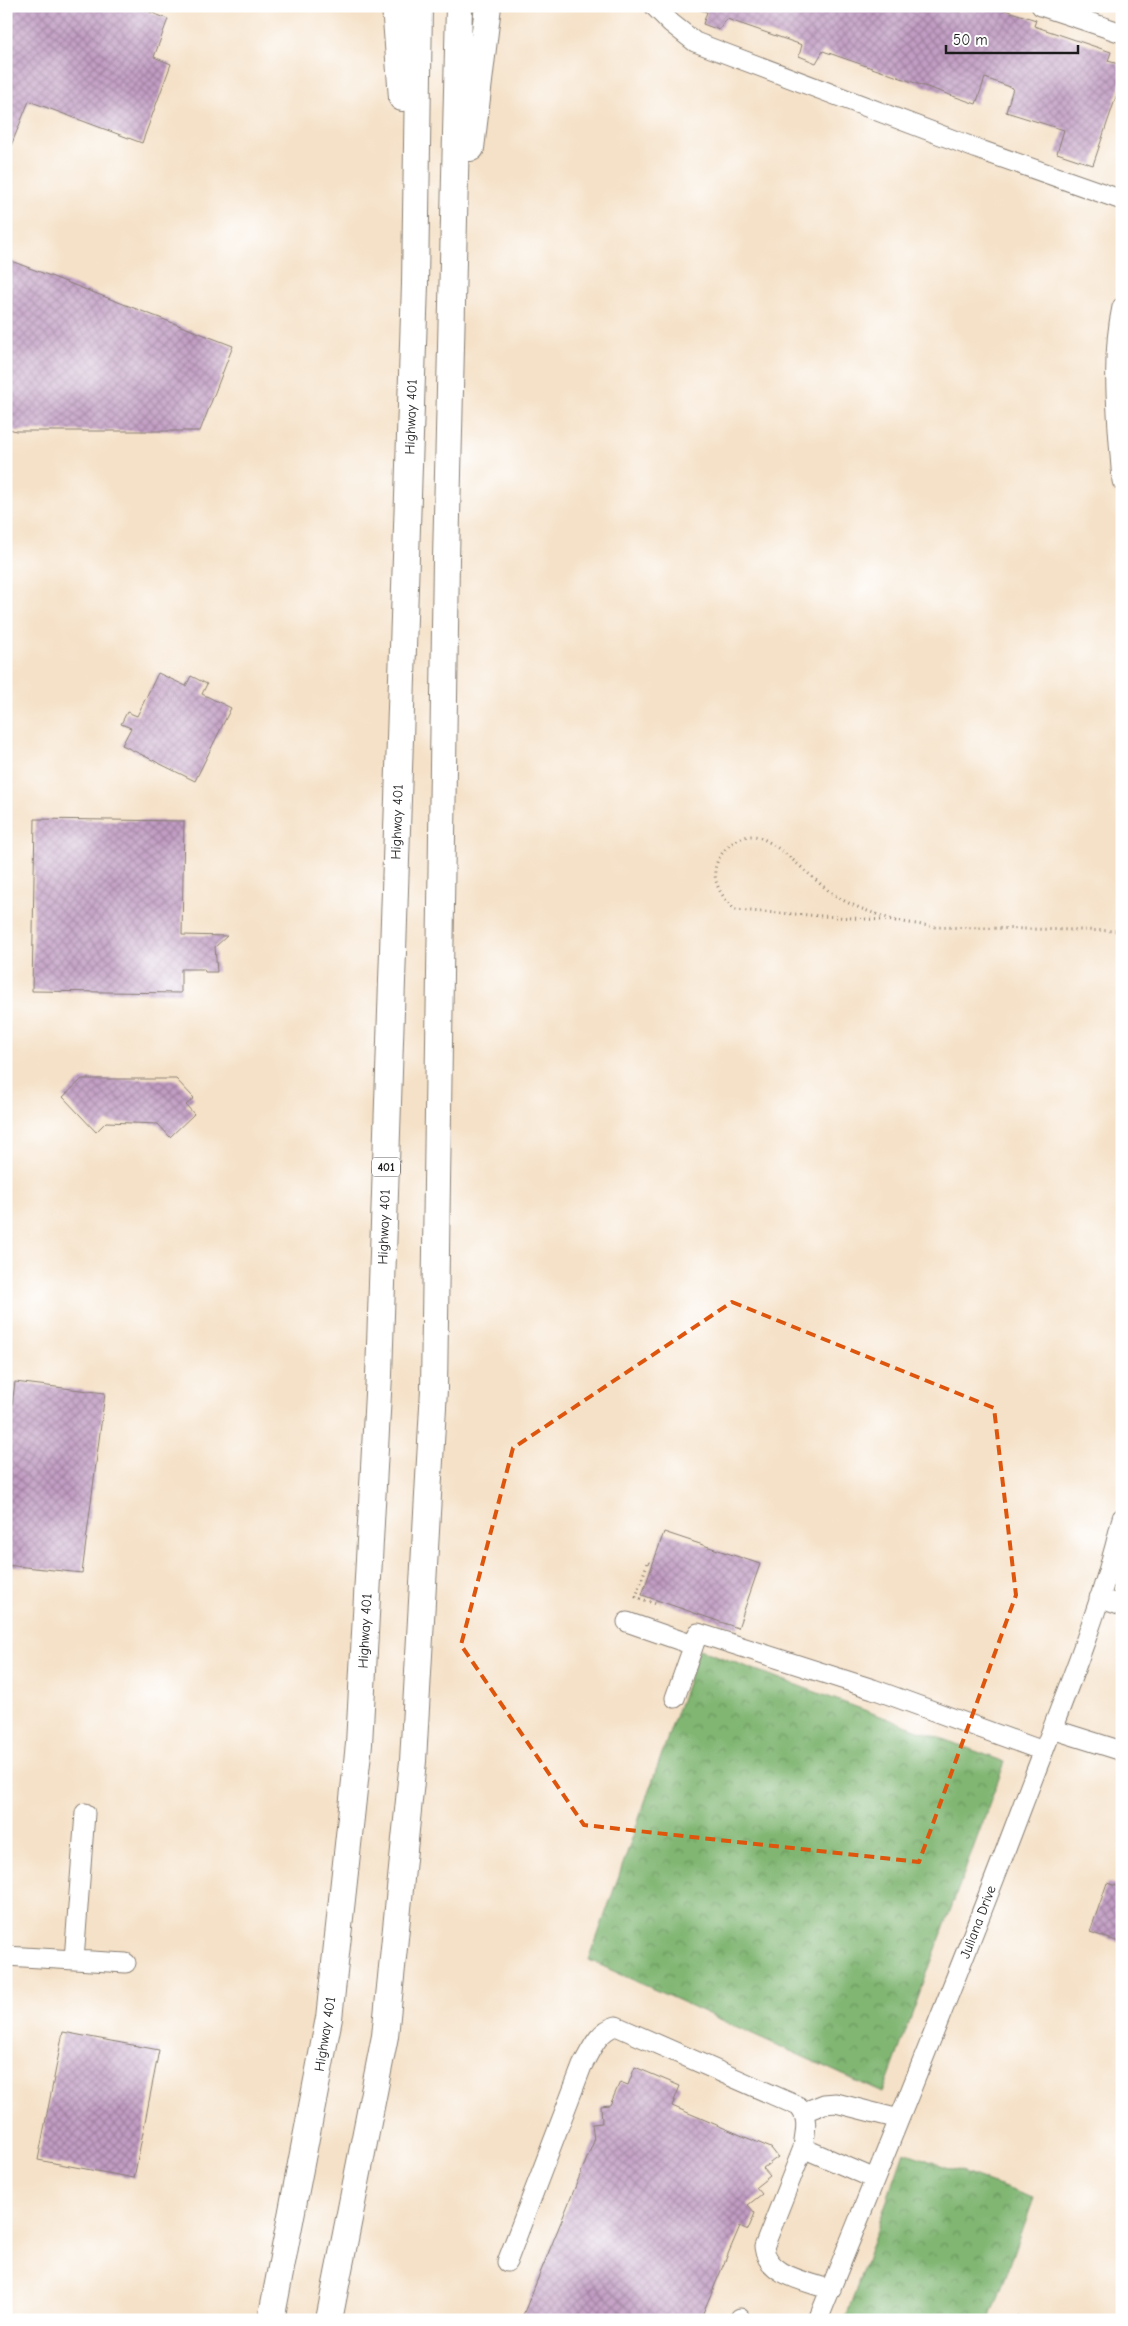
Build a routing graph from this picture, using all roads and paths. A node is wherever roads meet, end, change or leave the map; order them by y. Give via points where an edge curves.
1 (396, 6) edge
2 (419, 6) edge
3 (460, 6) edge
4 (488, 6) edge
5 (654, 6) edge
6 (1041, 6) edge
7 (1122, 33) edge
8 (1122, 200) edge
9 (415, 284) junction
10 (1122, 307) edge
11 (452, 315) junction
12 (1122, 481) edge
13 (896, 921) junction
14 (1122, 931) edge
15 (1122, 1518) edge
16 (1119, 1546) edge
17 (650, 1563) dead end
18 (1099, 1598) junction
19 (658, 1605) dead end
20 (1122, 1606) edge
21 (627, 1622) dead end
22 (693, 1645) junction
23 (675, 1698) dead end
24 (1052, 1729) junction
25 (1122, 1751) edge
26 (1043, 1752) junction
27 (85, 1813) dead end
28 (6, 1956) edge
29 (74, 1960) junction
30 (126, 1964) dead end
31 (804, 2112) junction
32 (900, 2119) junction
33 (803, 2148) junction
34 (875, 2179) junction
35 (506, 2262) dead end
36 (831, 2290) junction
37 (1021, 2313) dead end
38 (271, 2320) edge
39 (329, 2320) edge
40 (818, 2320) edge
41 (1014, 2320) edge

1 - 9 highway
2 - 9 highway, Highway 401 / 401
3 - 11 highway
4 - 11 highway
5 - 8 street via 695,42 982,151
6 - 7 street
9 - 38 highway, Highway 401 / 401 via 379,1375 359,1744 329,2018
10 - 12 street via 1117,328 1117,410
11 - 39 highway via 434,1389 413,1761 384,2036
13 - 13 path via 735,910 721,895 715,873 719,855 737,840 754,836 774,845 809,876 854,906
13 - 14 path via 936,927
15 - 16 street, Juliana Drive
16 - 18 street, Juliana Drive
17 - 19 path via 636,1597
18 - 20 street
18 - 24 street, Juliana Drive
21 - 22 street
22 - 23 street
22 - 26 street via 698,1633 769,1654 873,1688
24 - 25 street
24 - 26 street, Juliana Drive
26 - 32 street, Juliana Drive
27 - 29 street
28 - 29 street
29 - 30 street
31 - 32 street via 824,2104 836,2104
31 - 33 street
31 - 35 street via 791,2102 616,2026 607,2029 597,2039 582,2066
32 - 34 street, Juliana Drive
33 - 34 street
33 - 36 street via 764,2246 765,2257 779,2271
34 - 36 street, Juliana Drive
36 - 40 street, Juliana Drive
37 - 41 path

